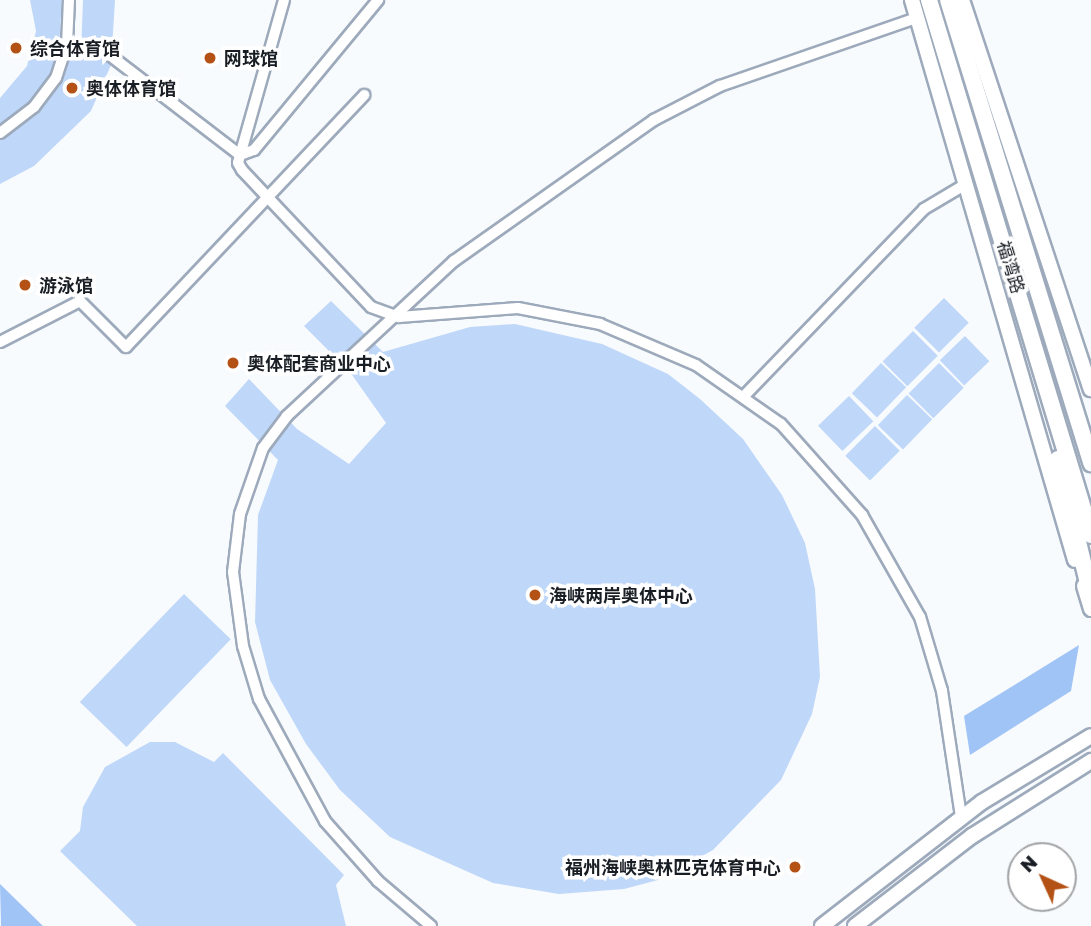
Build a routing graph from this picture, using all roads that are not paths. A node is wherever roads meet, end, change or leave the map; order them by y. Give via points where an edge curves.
1 (69, 0) edge
2 (284, 0) edge
3 (378, 0) edge
4 (912, 0) edge
5 (929, 0) edge
6 (948, 0) edge
7 (961, 0) edge
8 (916, 18) junction
9 (107, 53) dead end
10 (364, 95) dead end
11 (0, 133) edge
12 (240, 155) junction
13 (966, 184) junction
14 (270, 200) junction
15 (1012, 270) junction
16 (399, 317) junction
17 (0, 342) edge
18 (1091, 389) edge
19 (745, 395) junction
20 (1091, 463) edge
21 (1091, 535) edge
22 (1091, 595) edge
23 (1091, 608) edge
24 (1091, 736) edge
25 (1091, 761) edge
26 (961, 817) junction
27 (423, 924) edge
28 (822, 926) edge
29 (855, 926) edge

1 - 11 street via 67,46 56,78 34,107
2 - 12 street
3 - 12 street via 254,150
4 - 8 main road
5 - 15 highway, 福湾路
6 - 20 highway, 福湾路
7 - 18 main road
8 - 13 main road
8 - 16 street via 720,86 654,120 454,261
9 - 12 street
10 - 14 street
12 - 14 street via 242,170
13 - 19 street via 924,209
13 - 23 main road
14 - 16 street via 371,307
14 - 17 street via 126,347 80,301
15 - 21 highway, 福湾路
15 - 22 highway
16 - 19 street via 489,307 571,316 643,339
16 - 27 street via 287,416 262,448 240,513 234,582 250,671 293,771 350,852
19 - 26 street via 844,491 914,606 937,668
24 - 26 main road
25 - 29 main road via 980,830
26 - 28 main road

